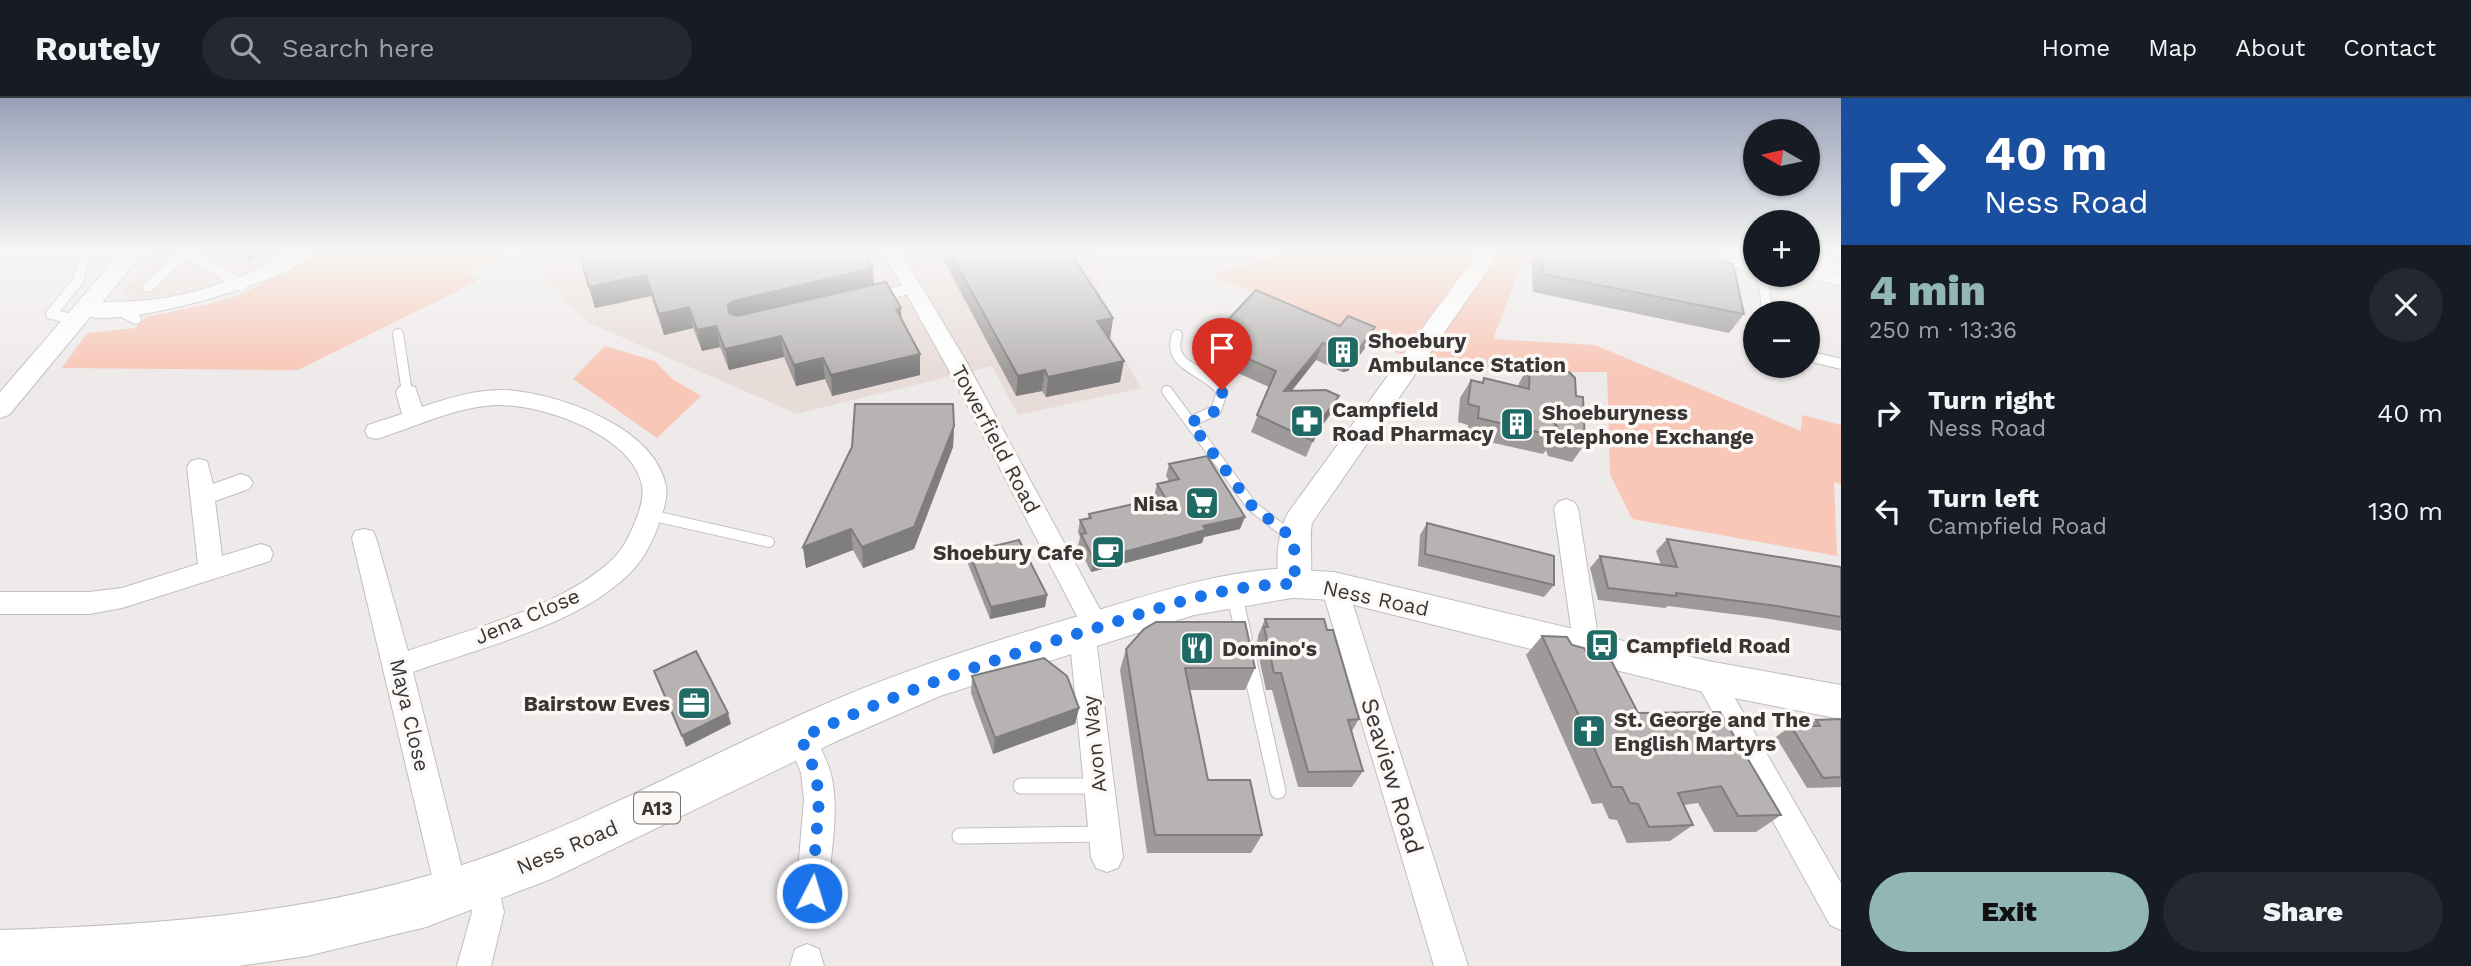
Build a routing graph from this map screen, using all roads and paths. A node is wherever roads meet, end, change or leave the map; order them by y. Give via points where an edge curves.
1 (69, 293) edge
2 (99, 293) edge
3 (219, 293) edge
4 (898, 293) edge
5 (916, 293) edge
6 (1460, 293) edge
7 (860, 301) edge
8 (116, 309) junction
9 (80, 315) junction
10 (136, 319) dead end
11 (398, 334) dead end
12 (1177, 335) dead end
13 (1820, 359) edge
14 (1841, 364) edge
15 (1167, 391) dead end
16 (407, 392) joint
17 (1, 405) edge
18 (415, 419) junction
19 (1190, 422) junction
20 (376, 431) dead end
21 (199, 467) dead end
22 (241, 483) dead end
23 (203, 496) junction
24 (1566, 508) dead end
25 (650, 515) junction
26 (364, 538) dead end
27 (1294, 539) junction
28 (769, 542) dead end
29 (261, 554) dead end
30 (211, 571) junction
31 (1314, 585) junction
32 (1233, 589) junction
33 (0, 603) edge
34 (1089, 630) junction
35 (1587, 649) junction
36 (398, 666) junction
37 (1708, 677) junction
38 (1841, 702) edge
39 (801, 738) junction
40 (1021, 786) dead end
41 (1099, 786) junction
42 (1278, 791) dead end
43 (960, 836) dead end
44 (1106, 846) joint
45 (468, 887) junction
46 (812, 893) dead end
47 (1841, 914) edge
48 (0, 956) edge
49 (101, 960) edge
50 (474, 966) edge
51 (1451, 966) edge

1 - 9 lane via 51,314
2 - 9 street
3 - 8 street via 181,303
4 - 7 lane
5 - 34 street, Towerfield Road
6 - 27 street via 1311,502
8 - 9 street
8 - 10 lane
9 - 17 street
11 - 16 lane
12 - 19 lane via 1175,352 1181,362 1222,390 1215,411
13 - 14 lane
15 - 19 lane
16 - 18 street
18 - 20 street, Jena Close
18 - 25 street, Jena Close via 462,403 512,397 565,408 627,444 644,465 654,482
19 - 27 lane via 1252,506
21 - 23 street
22 - 23 street
23 - 30 street
24 - 35 street
25 - 28 lane
25 - 36 street, Jena Close via 636,550 590,589
26 - 36 street, Maya Close
27 - 31 street
29 - 30 street
30 - 33 street via 122,598 89,603
31 - 32 main road, Ness Road / A13 via 1259,583
31 - 35 main road, Ness Road
31 - 51 street, Seaview Road
32 - 34 main road, Ness Road / A13
32 - 42 lane
34 - 39 main road, Ness Road / A13 via 872,704
34 - 41 street, Avon Way
35 - 37 main road, Ness Road
36 - 45 street, Maya Close
37 - 38 main road, Ness Road
37 - 47 street
39 - 45 main road, Ness Road / A13 via 656,808
39 - 46 street via 816,774 819,800
40 - 41 lane
41 - 44 street, Avon Way
43 - 44 lane
45 - 49 main road, Ness Road / A13 via 350,920
45 - 50 street, Maya Close via 488,912
48 - 49 main road, Ness Road / A13

